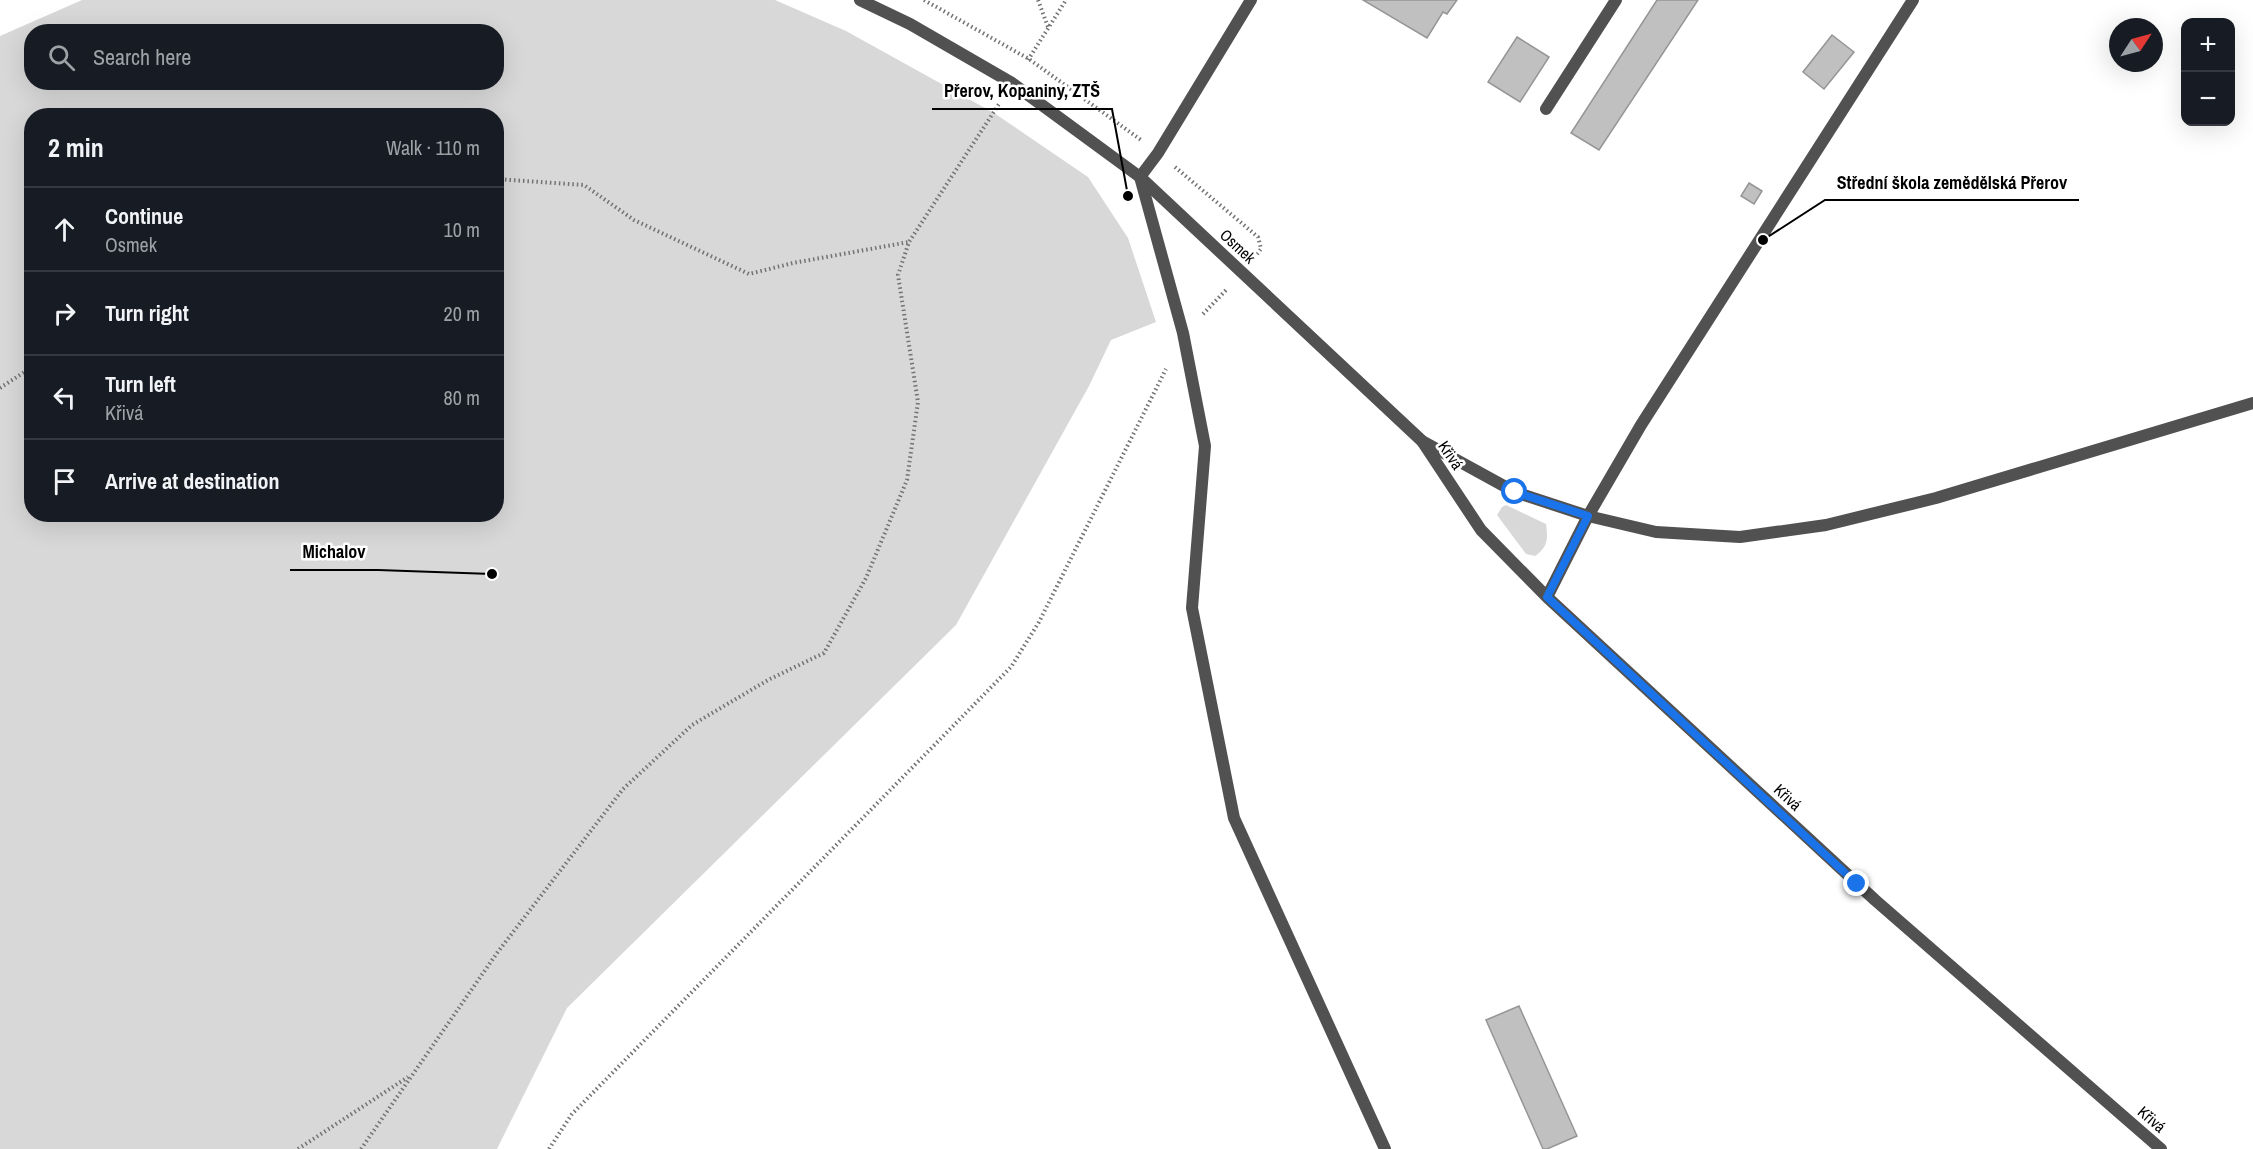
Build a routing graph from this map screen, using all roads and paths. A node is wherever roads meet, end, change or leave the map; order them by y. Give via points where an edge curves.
1 (861, 0) edge
2 (1038, 0) edge
3 (1066, 0) edge
4 (1251, 0) edge
5 (1616, 0) edge
6 (1913, 0) edge
7 (1048, 28) junction
8 (1012, 83) junction
9 (1546, 109) dead end
10 (1140, 177) junction
11 (504, 180) edge
12 (909, 242) junction
13 (1183, 333) junction
14 (24, 372) edge
15 (0, 388) edge
16 (2253, 403) edge
17 (1422, 441) junction
18 (1588, 516) junction
19 (1547, 597) junction
20 (411, 1075) junction
21 (298, 1149) edge
22 (361, 1149) edge
23 (549, 1149) edge
24 (1385, 1149) edge
25 (2161, 1149) edge

1 - 8 street, Osmek
2 - 7 path
3 - 7 path
4 - 10 street
5 - 9 street
6 - 18 street via 1641,425
7 - 8 path
8 - 10 street, Osmek
8 - 12 path
10 - 13 street
10 - 17 street, Osmek
11 - 12 path via 584,185 634,220 749,274
12 - 20 path via 898,275 918,402 907,480 866,578 824,653 768,680 692,725 623,789 504,944
13 - 23 path via 1039,622 1011,667 572,1114
13 - 24 street via 1205,446 1192,608 1234,818
14 - 15 path
16 - 18 street, Osmek via 1936,498 1826,525 1740,537 1656,532
17 - 18 street, Osmek via 1515,492
17 - 19 street, Křivá via 1481,530
18 - 19 street
19 - 25 street, Křivá via 1875,900
20 - 21 path
20 - 22 path

